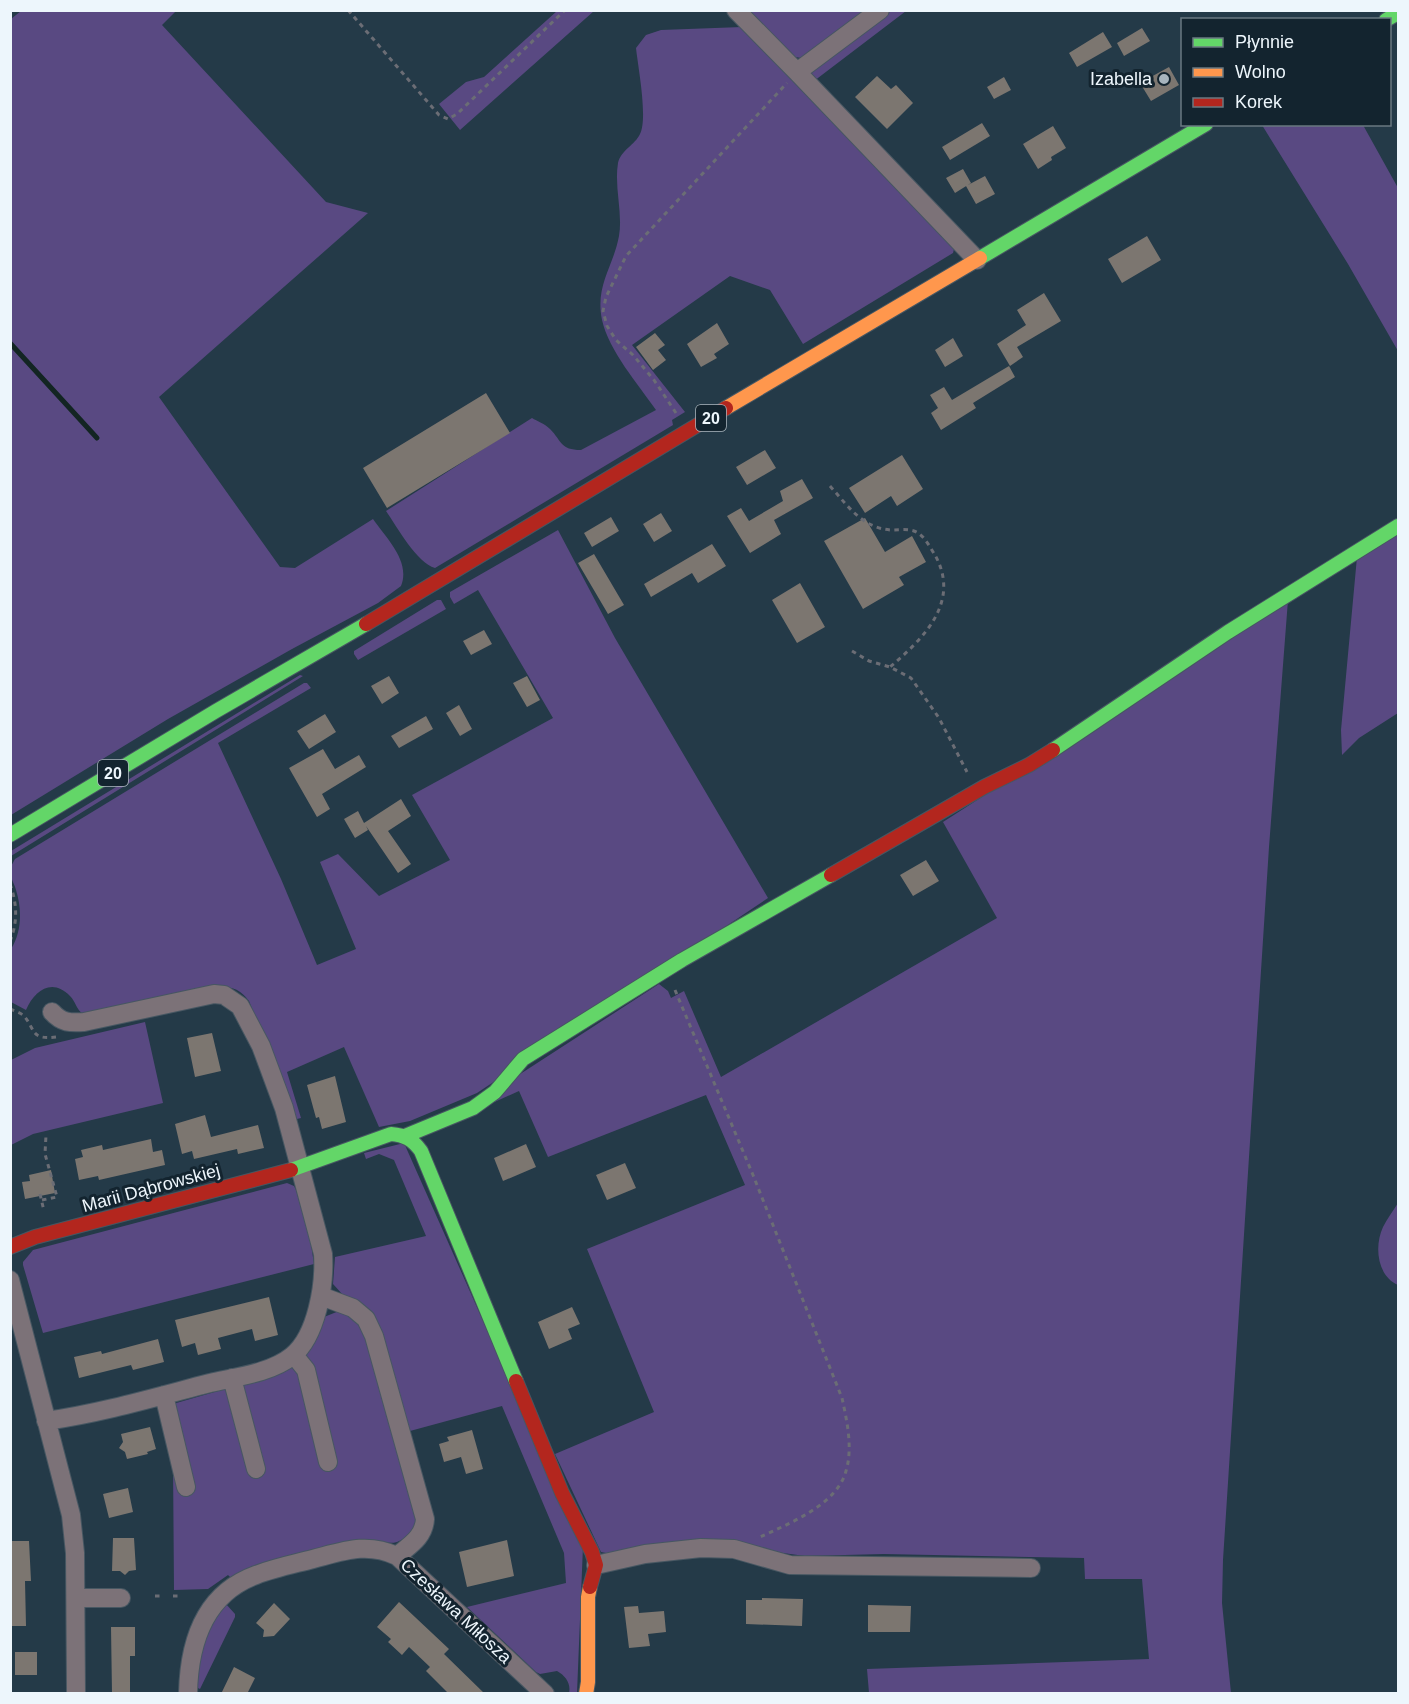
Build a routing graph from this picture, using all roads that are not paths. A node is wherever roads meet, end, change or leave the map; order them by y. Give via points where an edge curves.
1 (736, 10) edge
2 (880, 10) edge
3 (797, 72) junction
4 (1203, 126) edge
5 (977, 260) junction
6 (1398, 526) edge
7 (10, 835) edge
8 (52, 1012) dead end
9 (405, 1136) junction
10 (302, 1167) junction
11 (10, 1247) edge
12 (10, 1280) edge
13 (321, 1296) junction
14 (294, 1355) junction
15 (232, 1378) junction
16 (164, 1395) junction
17 (46, 1421) junction
18 (328, 1462) dead end
19 (256, 1469) dead end
20 (186, 1487) dead end
21 (397, 1556) junction
22 (596, 1565) junction
23 (1031, 1568) dead end
24 (76, 1598) junction
25 (121, 1598) dead end
26 (75, 1694) edge
27 (188, 1694) edge
28 (545, 1694) edge
29 (586, 1694) edge

1 - 3 street
2 - 3 street
3 - 5 street
4 - 5 street, 20
5 - 7 street, 20
6 - 9 street, Marii Dąbrowskiej via 1209,645 1072,739 666,969 523,1059 495,1092 473,1108
8 - 10 street via 59,1020 84,1023 224,994 247,1017 261,1046
9 - 10 street, Marii Dąbrowskiej via 391,1134
9 - 22 street via 422,1151 562,1493
10 - 11 street, Marii Dąbrowskiej via 35,1237
10 - 13 street via 323,1254
12 - 17 street
13 - 14 street via 310,1330
13 - 21 street via 353,1308 366,1319 381,1357 425,1519 421,1535
14 - 15 street
14 - 18 street via 306,1370
15 - 16 street
15 - 19 street
16 - 17 street
16 - 20 street
17 - 24 street via 70,1515
21 - 27 street, Czesława Miłosza via 383,1549 352,1549 273,1569 240,1582 211,1608 197,1632
21 - 28 street, Czesława Miłosza
22 - 23 street via 645,1554 701,1548 734,1549 790,1565
22 - 29 street via 588,1598
24 - 25 street
24 - 26 street

